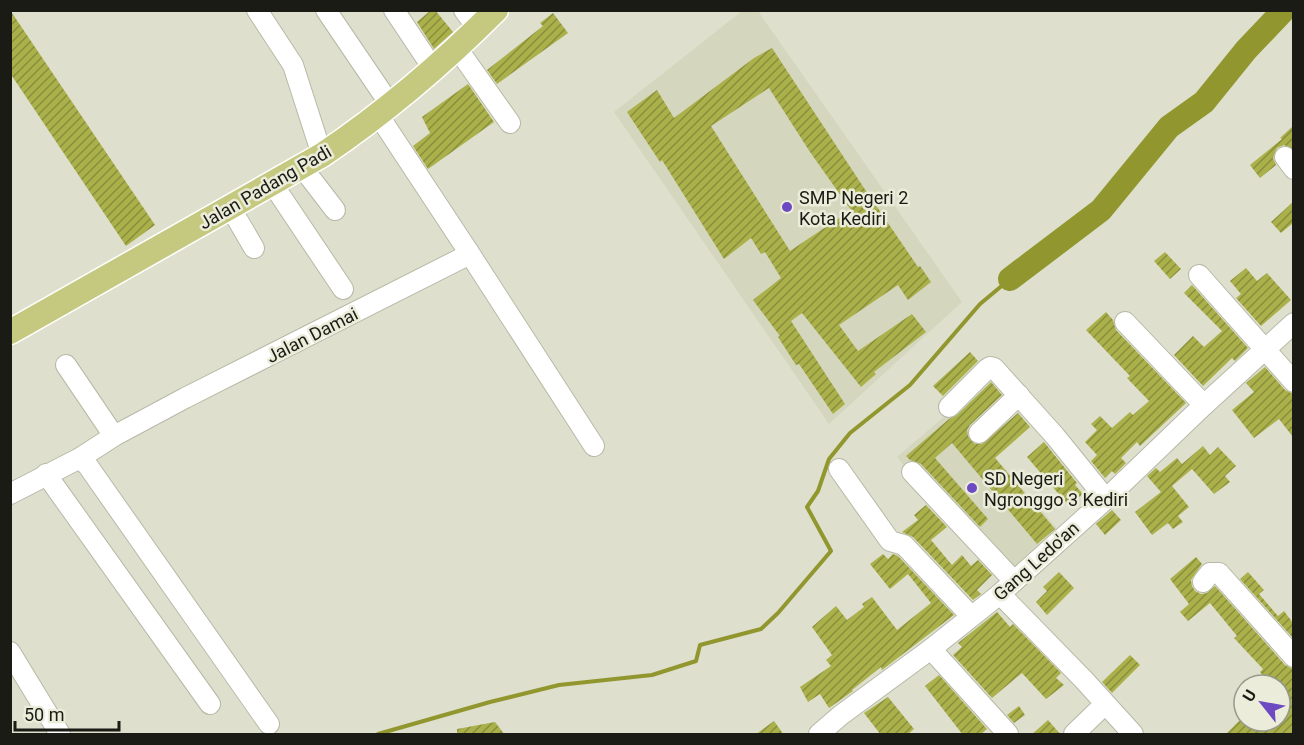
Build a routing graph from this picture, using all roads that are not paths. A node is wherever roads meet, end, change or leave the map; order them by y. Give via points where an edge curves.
1 (257, 10) edge
2 (326, 10) edge
3 (394, 10) edge
4 (496, 10) edge
5 (471, 20) edge
6 (457, 48) junction
7 (434, 70) junction
8 (385, 111) junction
9 (510, 123) dead end
10 (322, 155) junction
11 (302, 167) junction
12 (273, 183) junction
13 (230, 207) junction
14 (335, 210) dead end
15 (254, 248) dead end
16 (468, 251) junction
17 (1199, 275) dead end
18 (343, 289) dead end
19 (1125, 322) dead end
20 (1293, 323) edge
21 (10, 332) edge
22 (1265, 349) junction
23 (66, 365) dead end
24 (1293, 382) edge
25 (1019, 395) junction
26 (1204, 405) junction
27 (949, 407) dead end
28 (979, 433) dead end
29 (114, 436) junction
30 (594, 446) dead end
31 (80, 458) junction
32 (839, 469) dead end
33 (912, 472) dead end
34 (46, 474) junction
35 (10, 494) edge
36 (1106, 499) junction
37 (1203, 582) dead end
38 (1007, 587) junction
39 (972, 616) junction
40 (931, 649) junction
41 (10, 652) edge
42 (1293, 657) edge
43 (210, 704) dead end
44 (1105, 704) junction
45 (269, 724) dead end
46 (60, 735) edge
47 (819, 735) edge
48 (1008, 735) edge
49 (1074, 735) edge
50 (1134, 735) edge

1 - 10 street via 293,65
2 - 8 street
3 - 7 street
4 - 5 main road, Jalan Padang Padi
5 - 6 main road, Jalan Padang Padi
6 - 7 main road, Jalan Padang Padi
6 - 9 street
7 - 8 main road, Jalan Padang Padi
8 - 10 main road, Jalan Padang Padi
8 - 16 street
10 - 11 main road, Jalan Padang Padi
11 - 12 main road, Jalan Padang Padi
11 - 14 street
12 - 13 main road, Jalan Padang Padi
12 - 18 street
13 - 15 street
13 - 21 main road, Jalan Padang Padi
16 - 29 street, Jalan Damai via 461,260
16 - 30 street
17 - 22 street
19 - 26 street
20 - 22 street, Gang Ledo'an
22 - 24 street
22 - 26 street, Gang Ledo'an
23 - 29 street
25 - 27 street via 990,367
25 - 28 street
25 - 36 street
26 - 36 street, Gang Ledo'an
29 - 31 street, Jalan Damai
31 - 34 street, Jalan Damai
31 - 45 street
32 - 39 street via 890,541 904,545
33 - 38 street
34 - 35 street, Jalan Damai
34 - 43 street
36 - 38 street, Gang Ledo'an
37 - 42 street via 1210,573 1219,573
38 - 39 street, Gang Ledo'an
38 - 44 street
39 - 40 street, Gang Ledo'an
40 - 47 street, Gang Ledo'an
40 - 48 street
41 - 46 street
44 - 49 street
44 - 50 street

